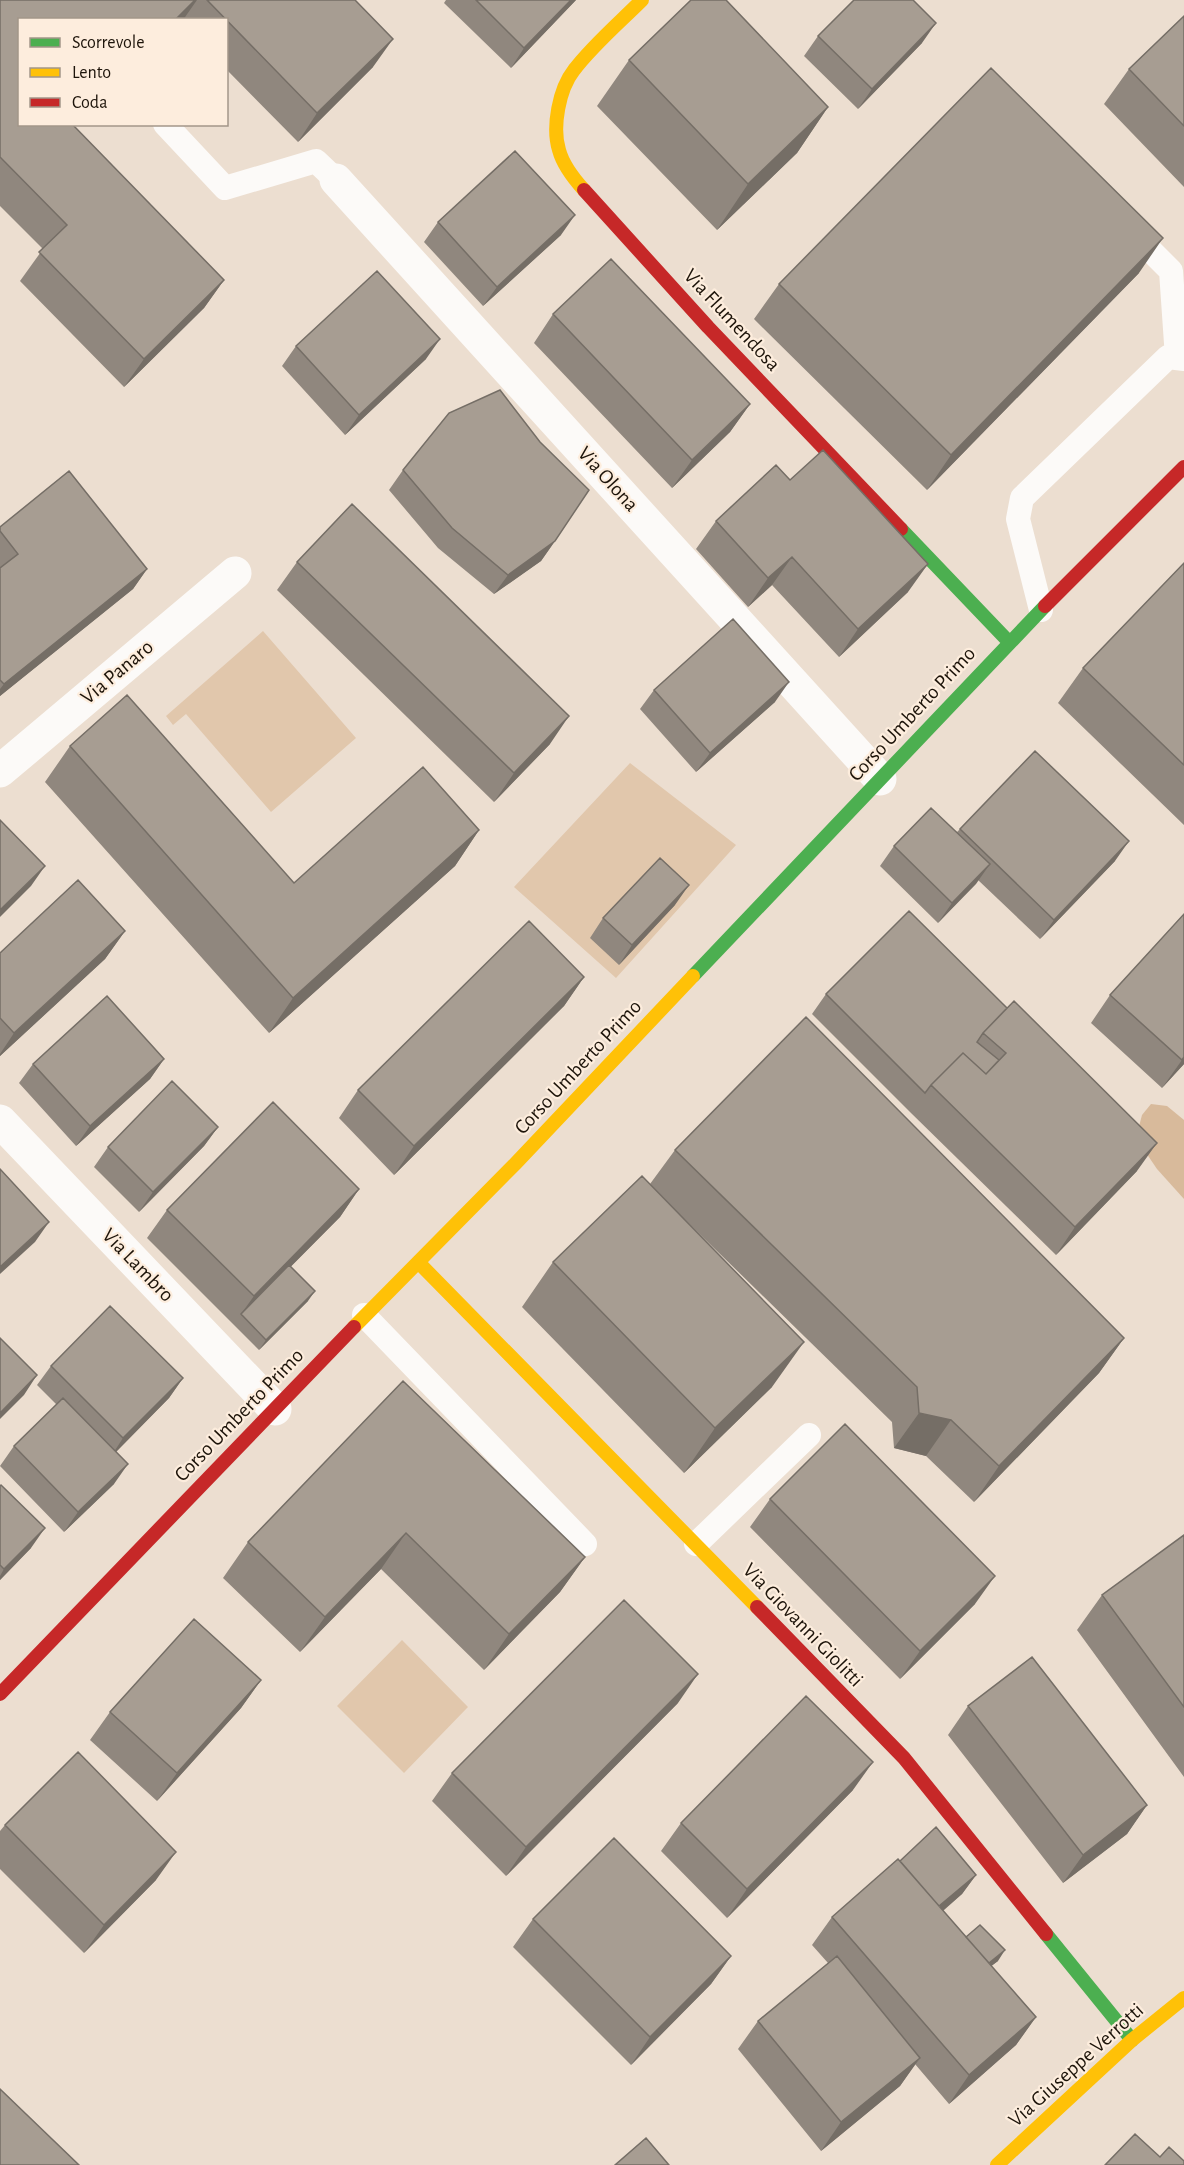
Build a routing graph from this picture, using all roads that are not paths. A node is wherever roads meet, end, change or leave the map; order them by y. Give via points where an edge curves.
1 (642, 0) edge
2 (167, 126) edge
3 (336, 180) joint
4 (1118, 218) edge
5 (1180, 358) edge
6 (1184, 467) edge
7 (235, 573) dead end
8 (1041, 610) junction
9 (1009, 642) junction
10 (0, 771) edge
11 (880, 779) junction
12 (0, 1121) edge
13 (419, 1263) junction
14 (364, 1315) junction
15 (275, 1408) junction
16 (809, 1435) dead end
17 (585, 1544) dead end
18 (696, 1544) junction
19 (0, 1694) edge
20 (1184, 1998) edge
21 (1132, 2040) junction
22 (997, 2165) edge

1 - 9 street, Via Flumendosa via 573,71 561,94 559,150 573,178 708,327
2 - 3 lane via 225,188 315,161
3 - 11 street, Via Olona
4 - 5 lane via 1171,271
5 - 8 lane via 1168,357 1022,498 1018,519
6 - 8 street, Corso Umberto Primo
7 - 10 street, Via Panaro
8 - 9 street, Corso Umberto Primo
9 - 11 street, Corso Umberto Primo
11 - 13 street, Corso Umberto Primo
12 - 15 street, Via Lambro
13 - 14 street, Corso Umberto Primo
13 - 18 street, Via Giovanni Giolitti
14 - 15 street, Corso Umberto Primo
14 - 17 lane
15 - 19 street, Corso Umberto Primo
16 - 18 lane
18 - 21 street, Via Giovanni Giolitti via 903,1758
20 - 21 street, Via Giuseppe Verrotti
21 - 22 street, Via Giuseppe Verrotti

